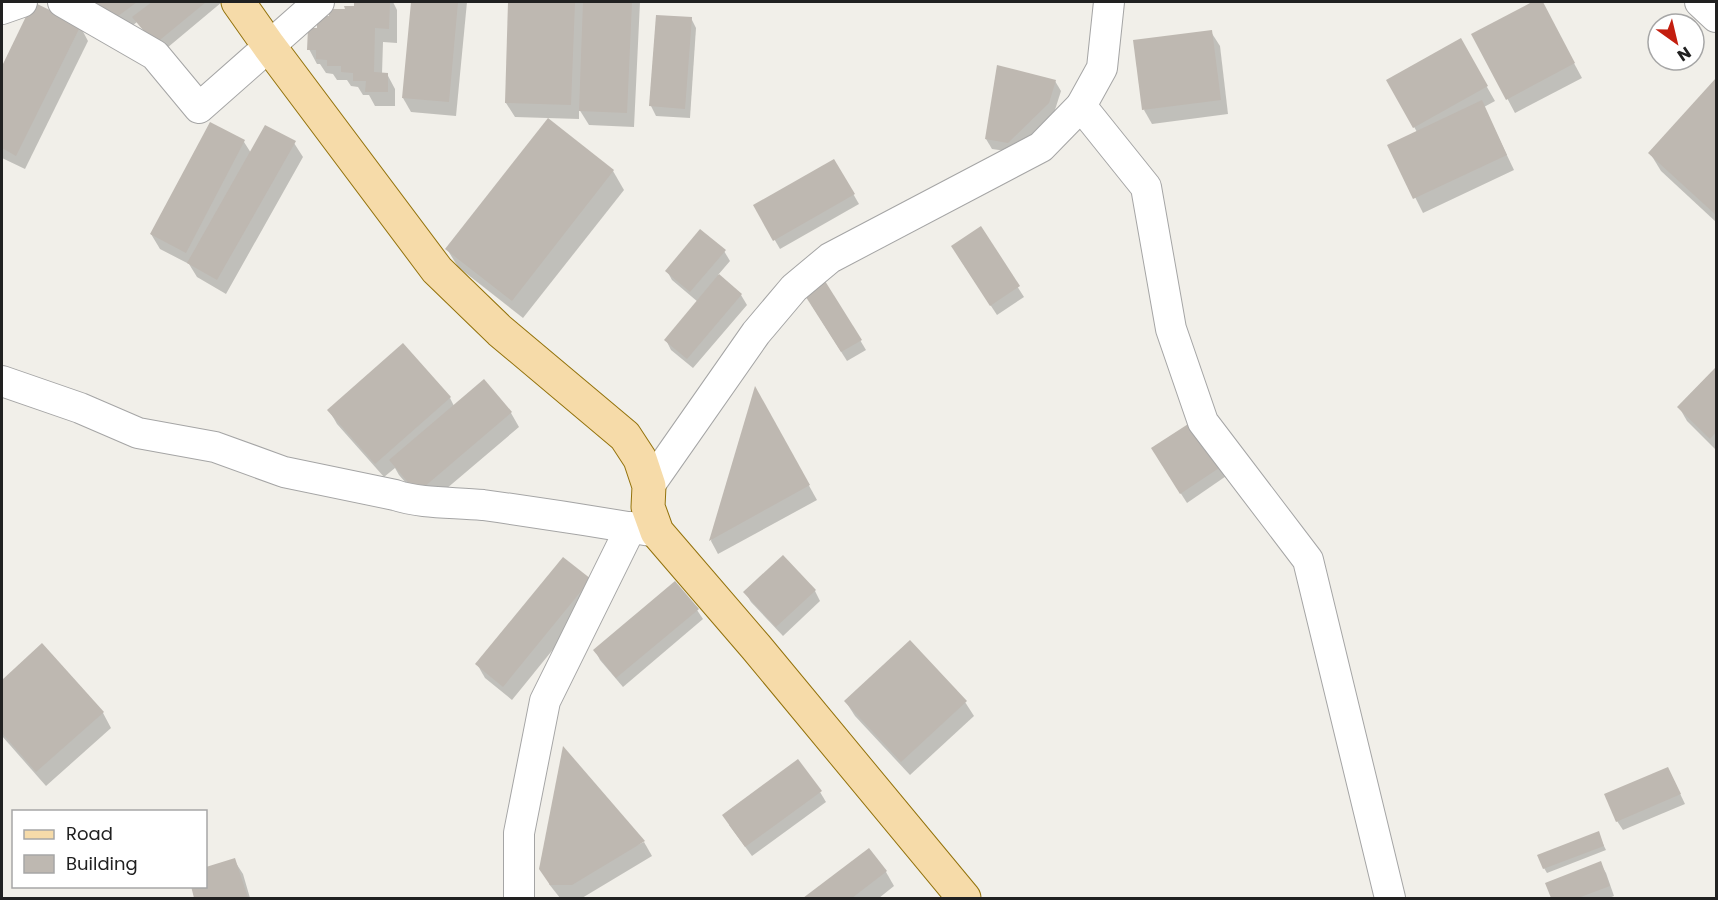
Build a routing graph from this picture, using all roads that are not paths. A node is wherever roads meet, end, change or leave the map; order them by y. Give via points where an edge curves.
1 (22, 2) edge
2 (63, 2) edge
3 (238, 2) edge
4 (319, 2) edge
5 (1109, 2) edge
6 (1700, 2) edge
7 (2, 9) edge
8 (1716, 17) edge
9 (269, 46) junction
10 (1081, 106) junction
11 (2, 381) edge
12 (649, 486) junction
13 (644, 530) junction
14 (519, 898) edge
15 (964, 898) edge
16 (1390, 898) edge

1 - 7 street
2 - 9 street via 155,55 199,108
3 - 9 main road
4 - 9 street
5 - 10 street via 1102,68
6 - 8 street
9 - 12 main road via 437,270 500,331 625,436 640,459
10 - 12 street via 1041,147 830,258 794,288 756,333
10 - 16 street via 1146,187 1171,329 1203,422 1308,560
11 - 13 street via 138,433 215,447 284,472 408,499 532,511
12 - 13 main road
13 - 14 street via 545,701 519,833
13 - 15 main road via 756,647

